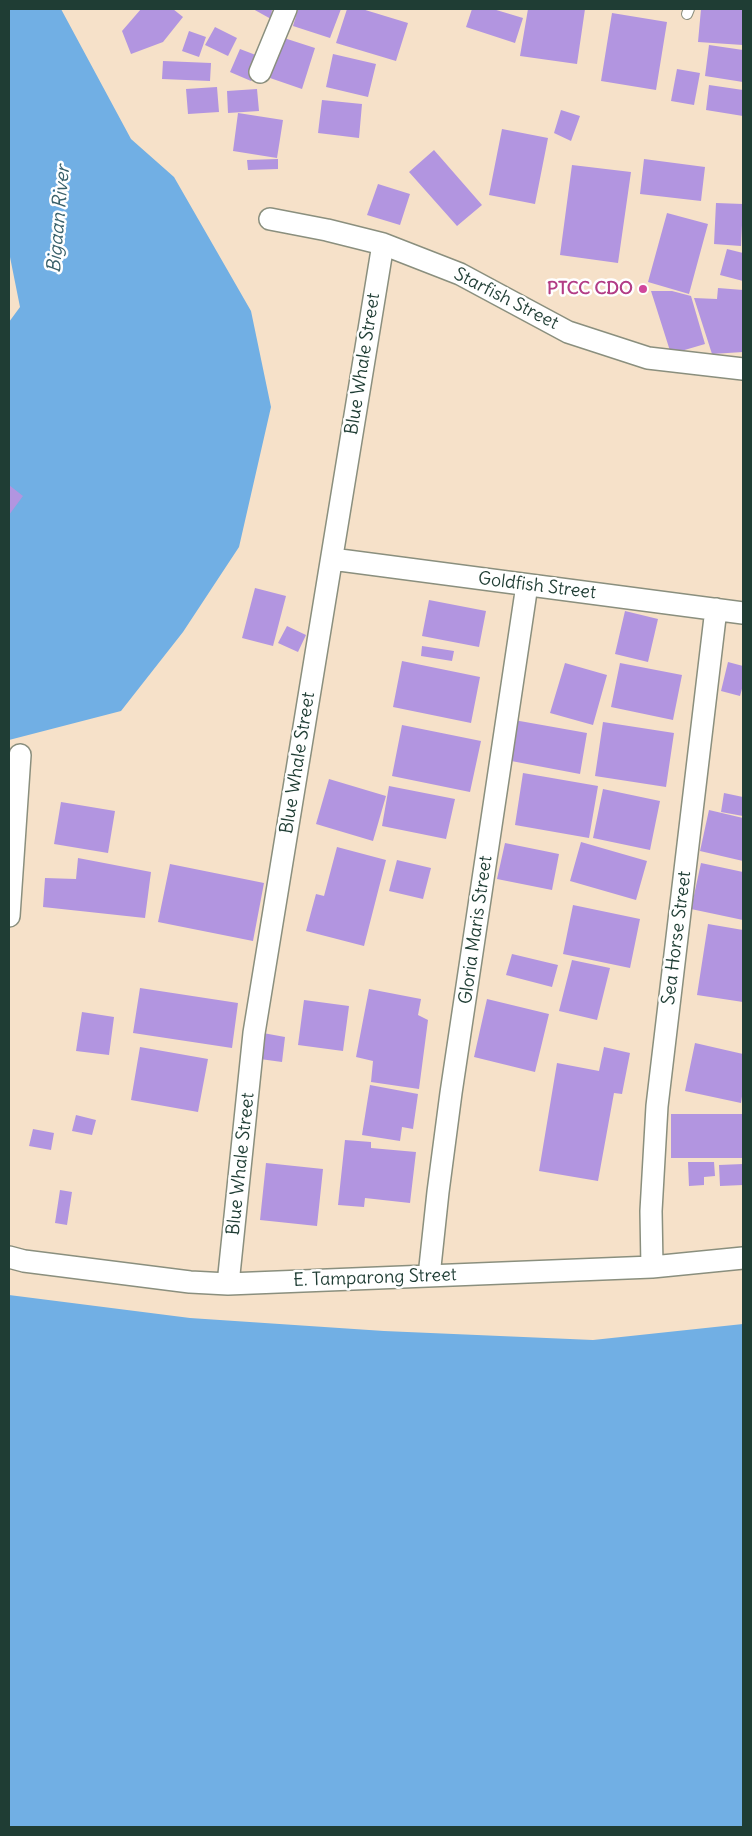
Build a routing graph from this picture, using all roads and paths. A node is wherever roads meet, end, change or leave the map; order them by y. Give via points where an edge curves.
1 (286, 9) edge
2 (260, 72) dead end
3 (270, 220) dead end
4 (382, 244) junction
5 (743, 369) edge
6 (332, 559) junction
7 (527, 584) junction
8 (716, 609) junction
9 (743, 613) edge
10 (20, 754) dead end
11 (9, 916) edge
12 (9, 1257) edge
13 (743, 1258) edge
14 (652, 1267) junction
15 (430, 1276) junction
16 (228, 1284) junction

1 - 2 street
3 - 4 street, Starfish Street
4 - 5 street, Starfish Street via 460,274 568,332 648,358
4 - 6 street, Blue Whale Street
6 - 7 street, Goldfish Street
6 - 16 street, Blue Whale Street via 254,1033
7 - 8 street, Goldfish Street
7 - 15 street, Gloria Maris Street via 451,1093
8 - 9 street, Goldfish Street
8 - 14 street, Sea Horse Street via 657,1106 651,1211
10 - 11 street
12 - 16 street, E. Tamparong Street via 180,1281
13 - 14 street, E. Tamparong Street
14 - 15 street, E. Tamparong Street
15 - 16 street, E. Tamparong Street

